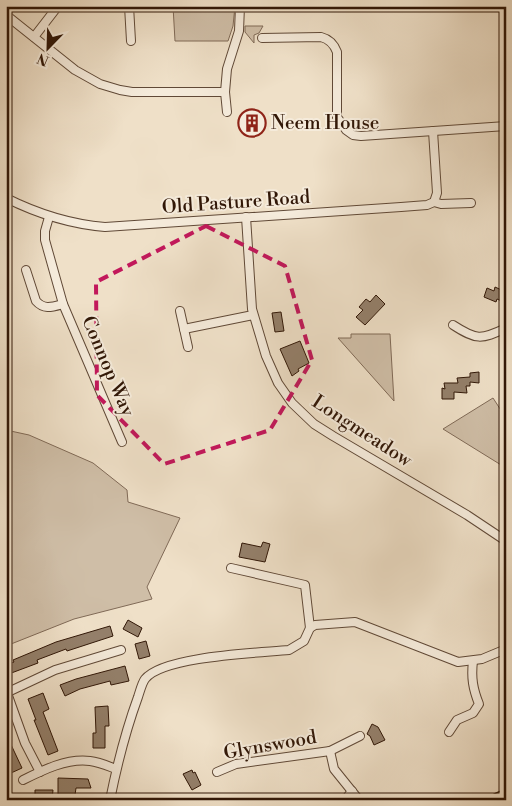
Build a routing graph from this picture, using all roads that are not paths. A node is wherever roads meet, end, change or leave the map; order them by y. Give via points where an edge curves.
1 (58, 6) edge
2 (129, 6) edge
3 (240, 6) edge
4 (6, 14) edge
5 (34, 37) junction
6 (262, 38) dead end
7 (131, 41) dead end
8 (225, 92) junction
9 (227, 112) dead end
10 (506, 126) edge
11 (433, 131) junction
12 (6, 198) edge
13 (434, 202) junction
14 (471, 203) dead end
15 (49, 217) junction
16 (246, 217) junction
17 (26, 270) dead end
18 (63, 304) junction
19 (180, 311) dead end
20 (253, 315) junction
21 (452, 326) dead end
22 (506, 328) edge
23 (184, 329) junction
24 (188, 347) dead end
25 (122, 442) dead end
26 (506, 541) edge
27 (231, 568) dead end
28 (310, 628) junction
29 (506, 648) edge
30 (122, 651) dead end
31 (473, 661) junction
32 (6, 693) edge
33 (448, 732) dead end
34 (360, 736) dead end
35 (330, 751) junction
36 (116, 769) junction
37 (40, 772) junction
38 (216, 772) dead end
39 (23, 780) dead end
40 (352, 791) junction
41 (506, 796) edge
42 (110, 800) edge
43 (345, 800) edge
44 (359, 800) edge
45 (497, 800) edge

1 - 5 street
2 - 7 street
3 - 8 street via 239,31 228,61
4 - 5 street
5 - 8 street via 75,70 110,88 132,92
6 - 11 street via 329,40 338,52 337,117 350,133 361,136
8 - 9 street
10 - 11 street
11 - 13 street via 437,193
12 - 15 street, Old Pasture Road
13 - 14 street, Old Pasture Road
13 - 16 street, Old Pasture Road via 416,206
15 - 16 street, Old Pasture Road via 105,227
15 - 18 street, Connop Way via 45,240
16 - 20 street, Longmeadow
17 - 18 street, Connop Way via 39,304 48,308
18 - 25 street, Connop Way
19 - 23 street
20 - 23 street
20 - 26 street, Longmeadow via 272,372 287,397 304,416
21 - 22 street via 472,337 494,334
23 - 24 street
27 - 28 street via 305,585
28 - 31 street via 355,622 458,662
28 - 36 street via 304,641 289,650 186,661 156,671 145,679
29 - 31 street
30 - 32 street via 55,670
31 - 33 street via 472,688 480,704 473,712 457,720
32 - 37 street
34 - 35 street, Glynswood
35 - 38 street, Glynswood via 236,764
35 - 40 street, Glynswood via 334,769
36 - 37 street via 83,760
36 - 42 street
37 - 39 street
40 - 43 street
40 - 44 street, Glynswood
41 - 45 main road

